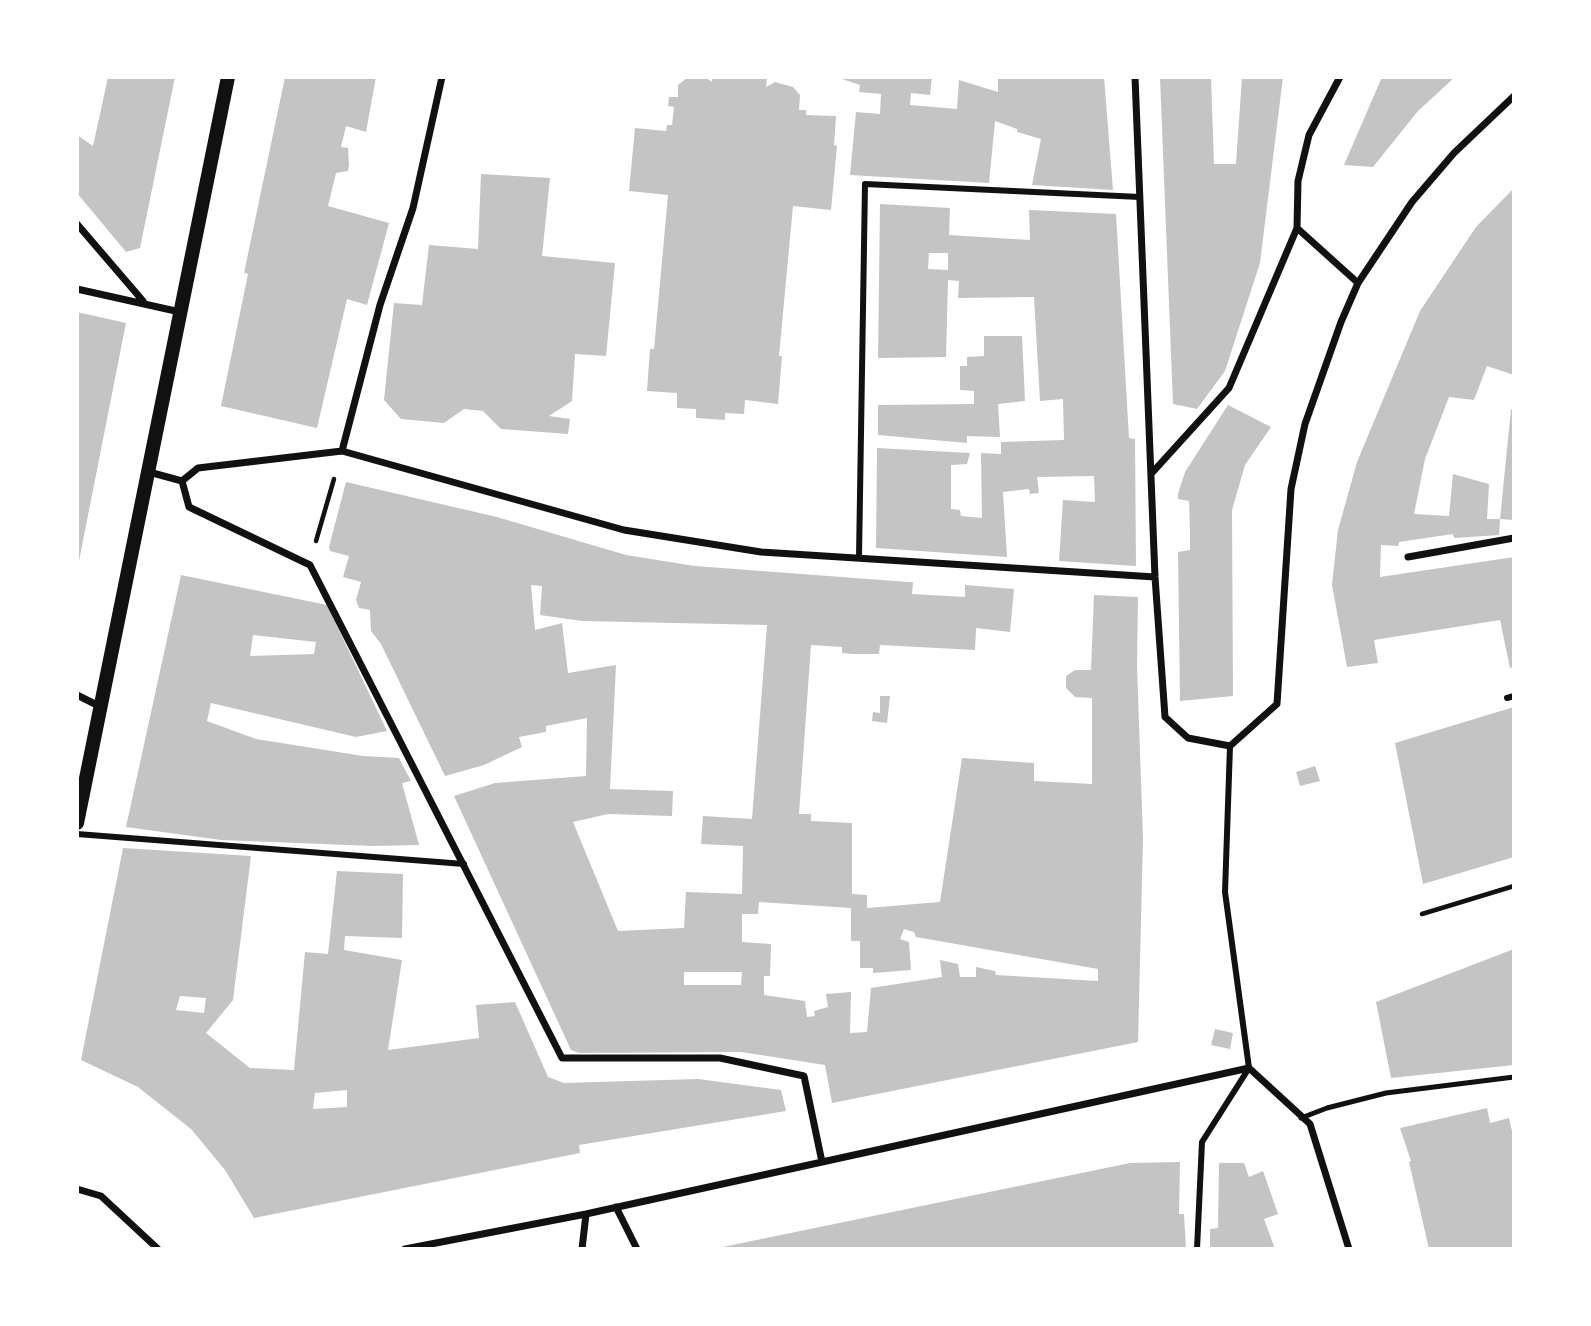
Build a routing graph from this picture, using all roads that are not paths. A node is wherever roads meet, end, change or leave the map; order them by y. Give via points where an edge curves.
1 (228, 77) edge
2 (442, 77) edge
3 (1135, 77) edge
4 (1340, 77) edge
5 (1514, 96) edge
6 (1140, 197) junction
7 (77, 224) edge
8 (1297, 228) junction
9 (1358, 284) junction
10 (77, 289) edge
11 (143, 302) junction
12 (180, 312) junction
13 (342, 451) junction
14 (147, 472) junction
15 (1151, 474) junction
16 (182, 481) junction
17 (1514, 538) edge
18 (859, 557) junction
19 (1408, 557) dead end
20 (1154, 578) junction
21 (77, 695) edge
22 (99, 706) junction
23 (1230, 746) junction
24 (77, 823) edge
25 (77, 834) edge
26 (464, 864) junction
27 (1249, 1068) junction
28 (1514, 1077) edge
29 (1301, 1118) junction
30 (822, 1162) junction
31 (77, 1189) edge
32 (616, 1207) junction
33 (586, 1214) junction
34 (158, 1249) edge
35 (405, 1249) edge
36 (582, 1249) edge
37 (637, 1249) edge
38 (1197, 1249) edge
39 (1349, 1249) edge

1 - 12 main road
2 - 13 street via 413,208 380,305
3 - 6 street
4 - 8 street via 1309,135 1298,181
5 - 9 street via 1454,153 1412,202
6 - 15 street
6 - 18 street via 865,184
7 - 11 street
8 - 9 street
8 - 15 street via 1229,388
9 - 23 street via 1305,424 1291,489 1277,704
10 - 11 street
11 - 12 street
12 - 14 main road
13 - 16 street via 198,468
13 - 18 street via 624,530 761,552
14 - 16 street
14 - 22 main road
15 - 20 street
16 - 26 street via 189,507 310,565
17 - 19 street
18 - 20 street
20 - 23 street via 1165,717 1188,738
21 - 22 street
22 - 24 main road
23 - 27 street via 1225,892
25 - 26 street
26 - 30 street via 562,1058 720,1058 804,1076
27 - 29 street
27 - 30 street
27 - 38 street via 1202,1142
28 - 29 lane via 1386,1093
29 - 39 street via 1310,1124
30 - 32 street
31 - 34 street via 101,1196
32 - 33 street
32 - 37 street
33 - 35 street
33 - 36 street

